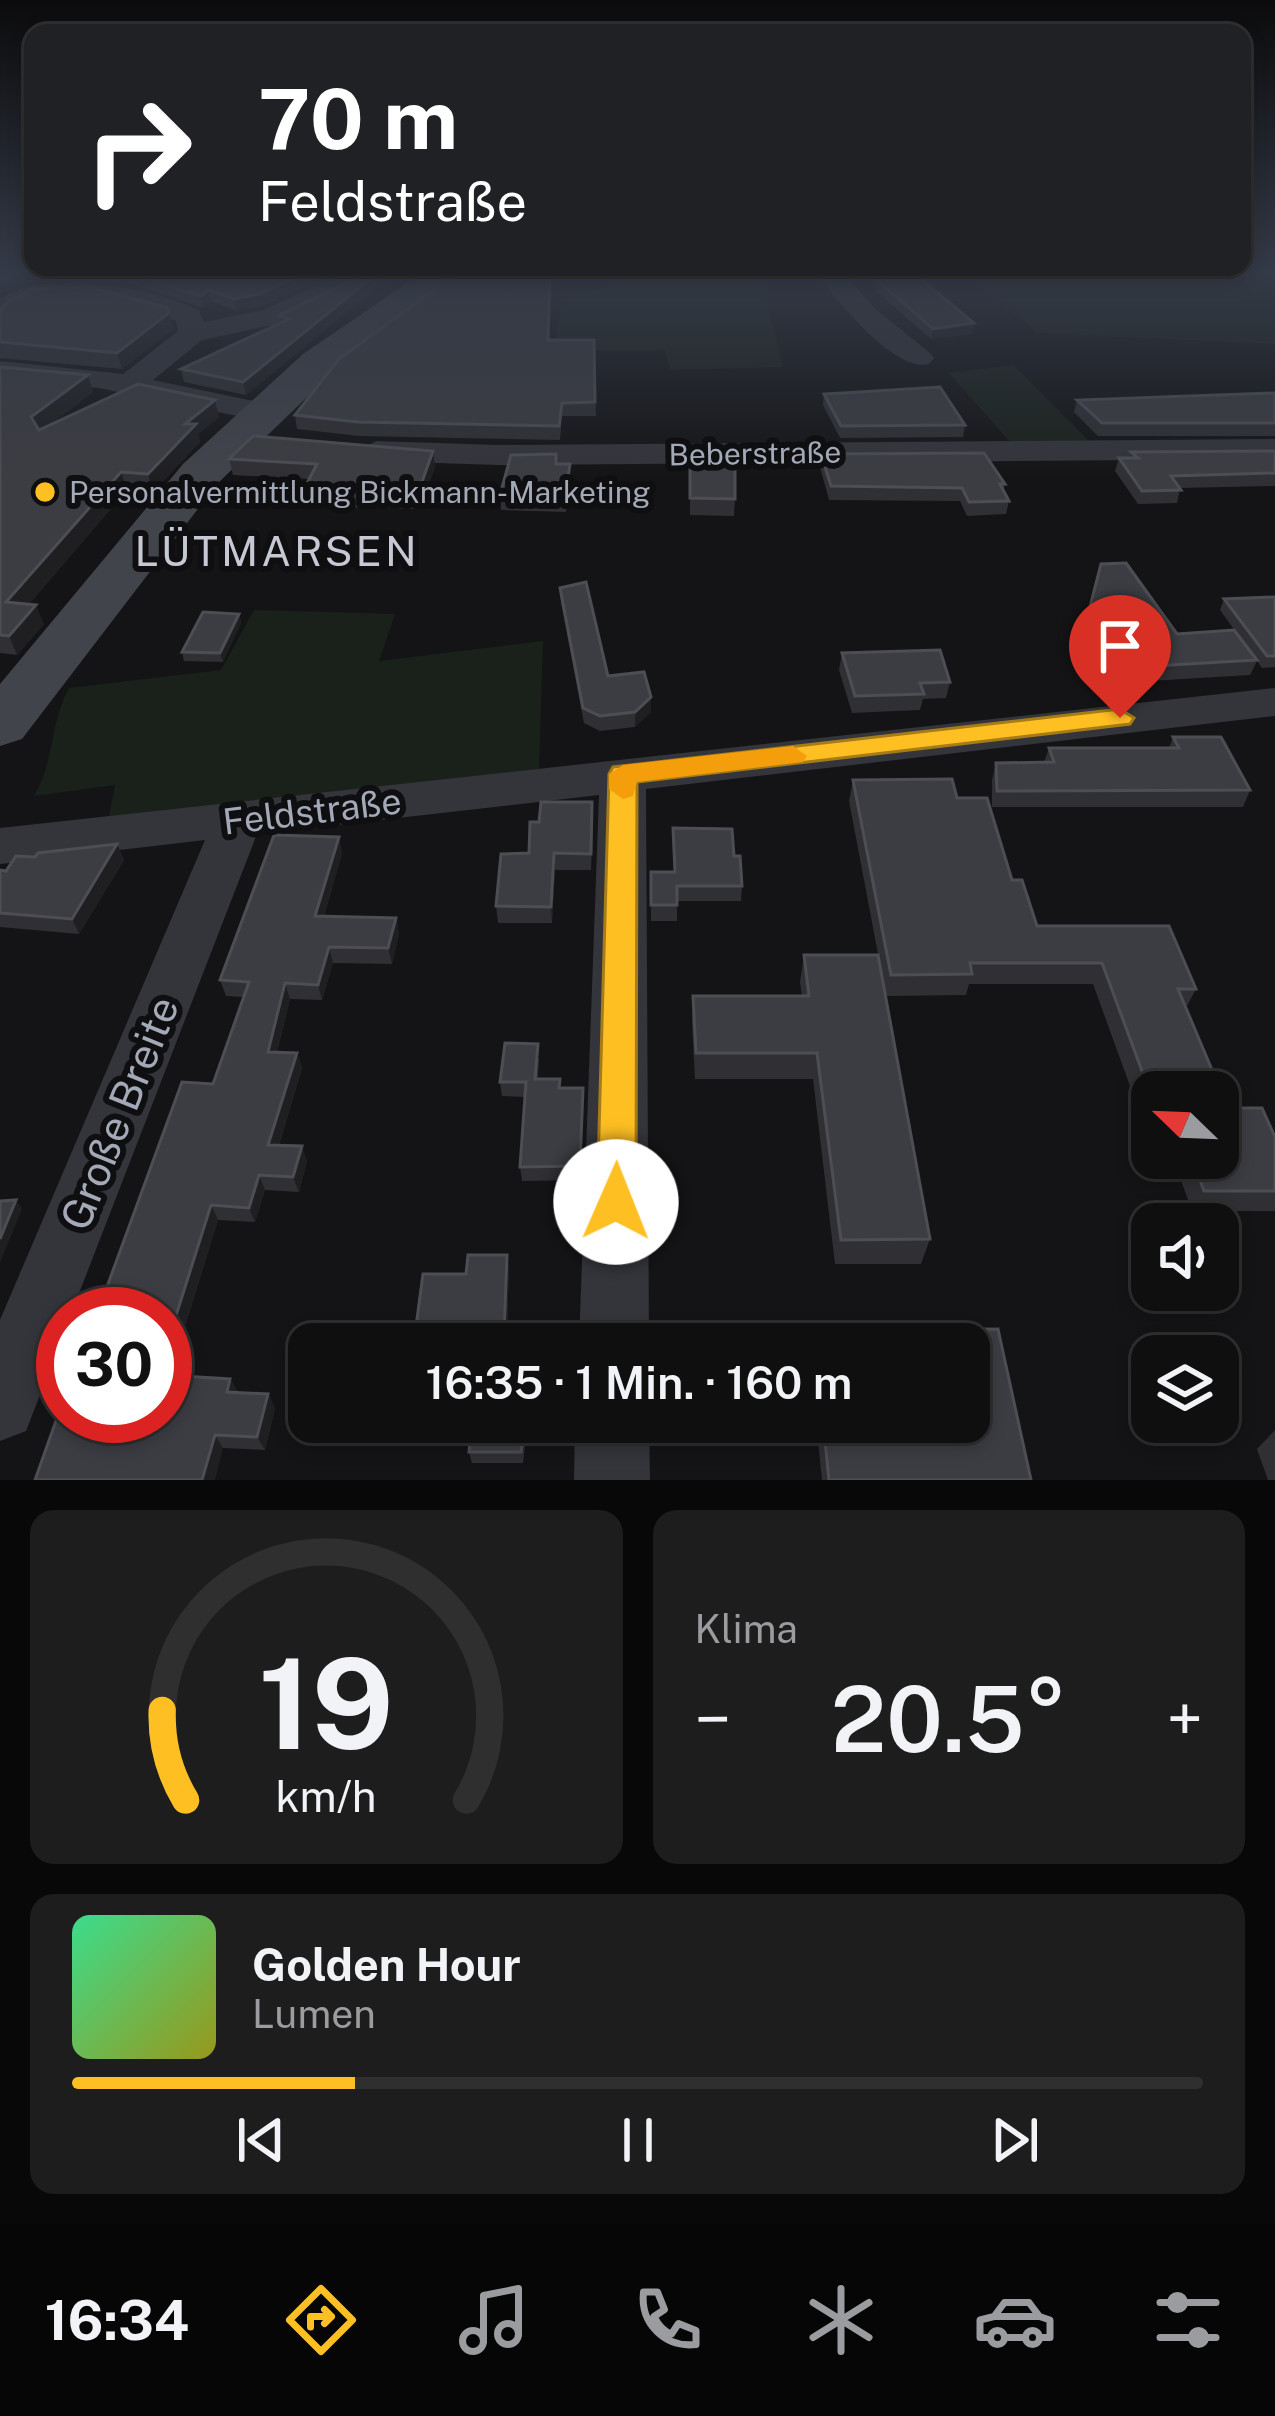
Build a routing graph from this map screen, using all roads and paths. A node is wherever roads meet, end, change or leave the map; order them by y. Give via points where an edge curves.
1 (185, 340) edge
2 (351, 340) edge
3 (892, 340) edge
4 (919, 358) dead end
5 (0, 370) edge
6 (131, 383) junction
7 (259, 430) junction
8 (340, 448) edge
9 (1275, 449) edge
10 (1275, 701) edge
11 (0, 725) edge
12 (623, 774) junction
13 (238, 820) junction
14 (0, 846) edge
15 (614, 1323) edge
16 (0, 1405) edge
17 (612, 1443) edge
18 (611, 1480) edge

1 - 6 street
2 - 7 main road
3 - 4 street
5 - 6 street
6 - 7 street
7 - 11 main road via 200,474
8 - 9 street, Beberstraße via 498,455
10 - 12 street, Feldstraße
12 - 13 street, Feldstraße
12 - 15 street
13 - 14 street, Feldstraße
13 - 16 street, Große Breite
17 - 18 street

